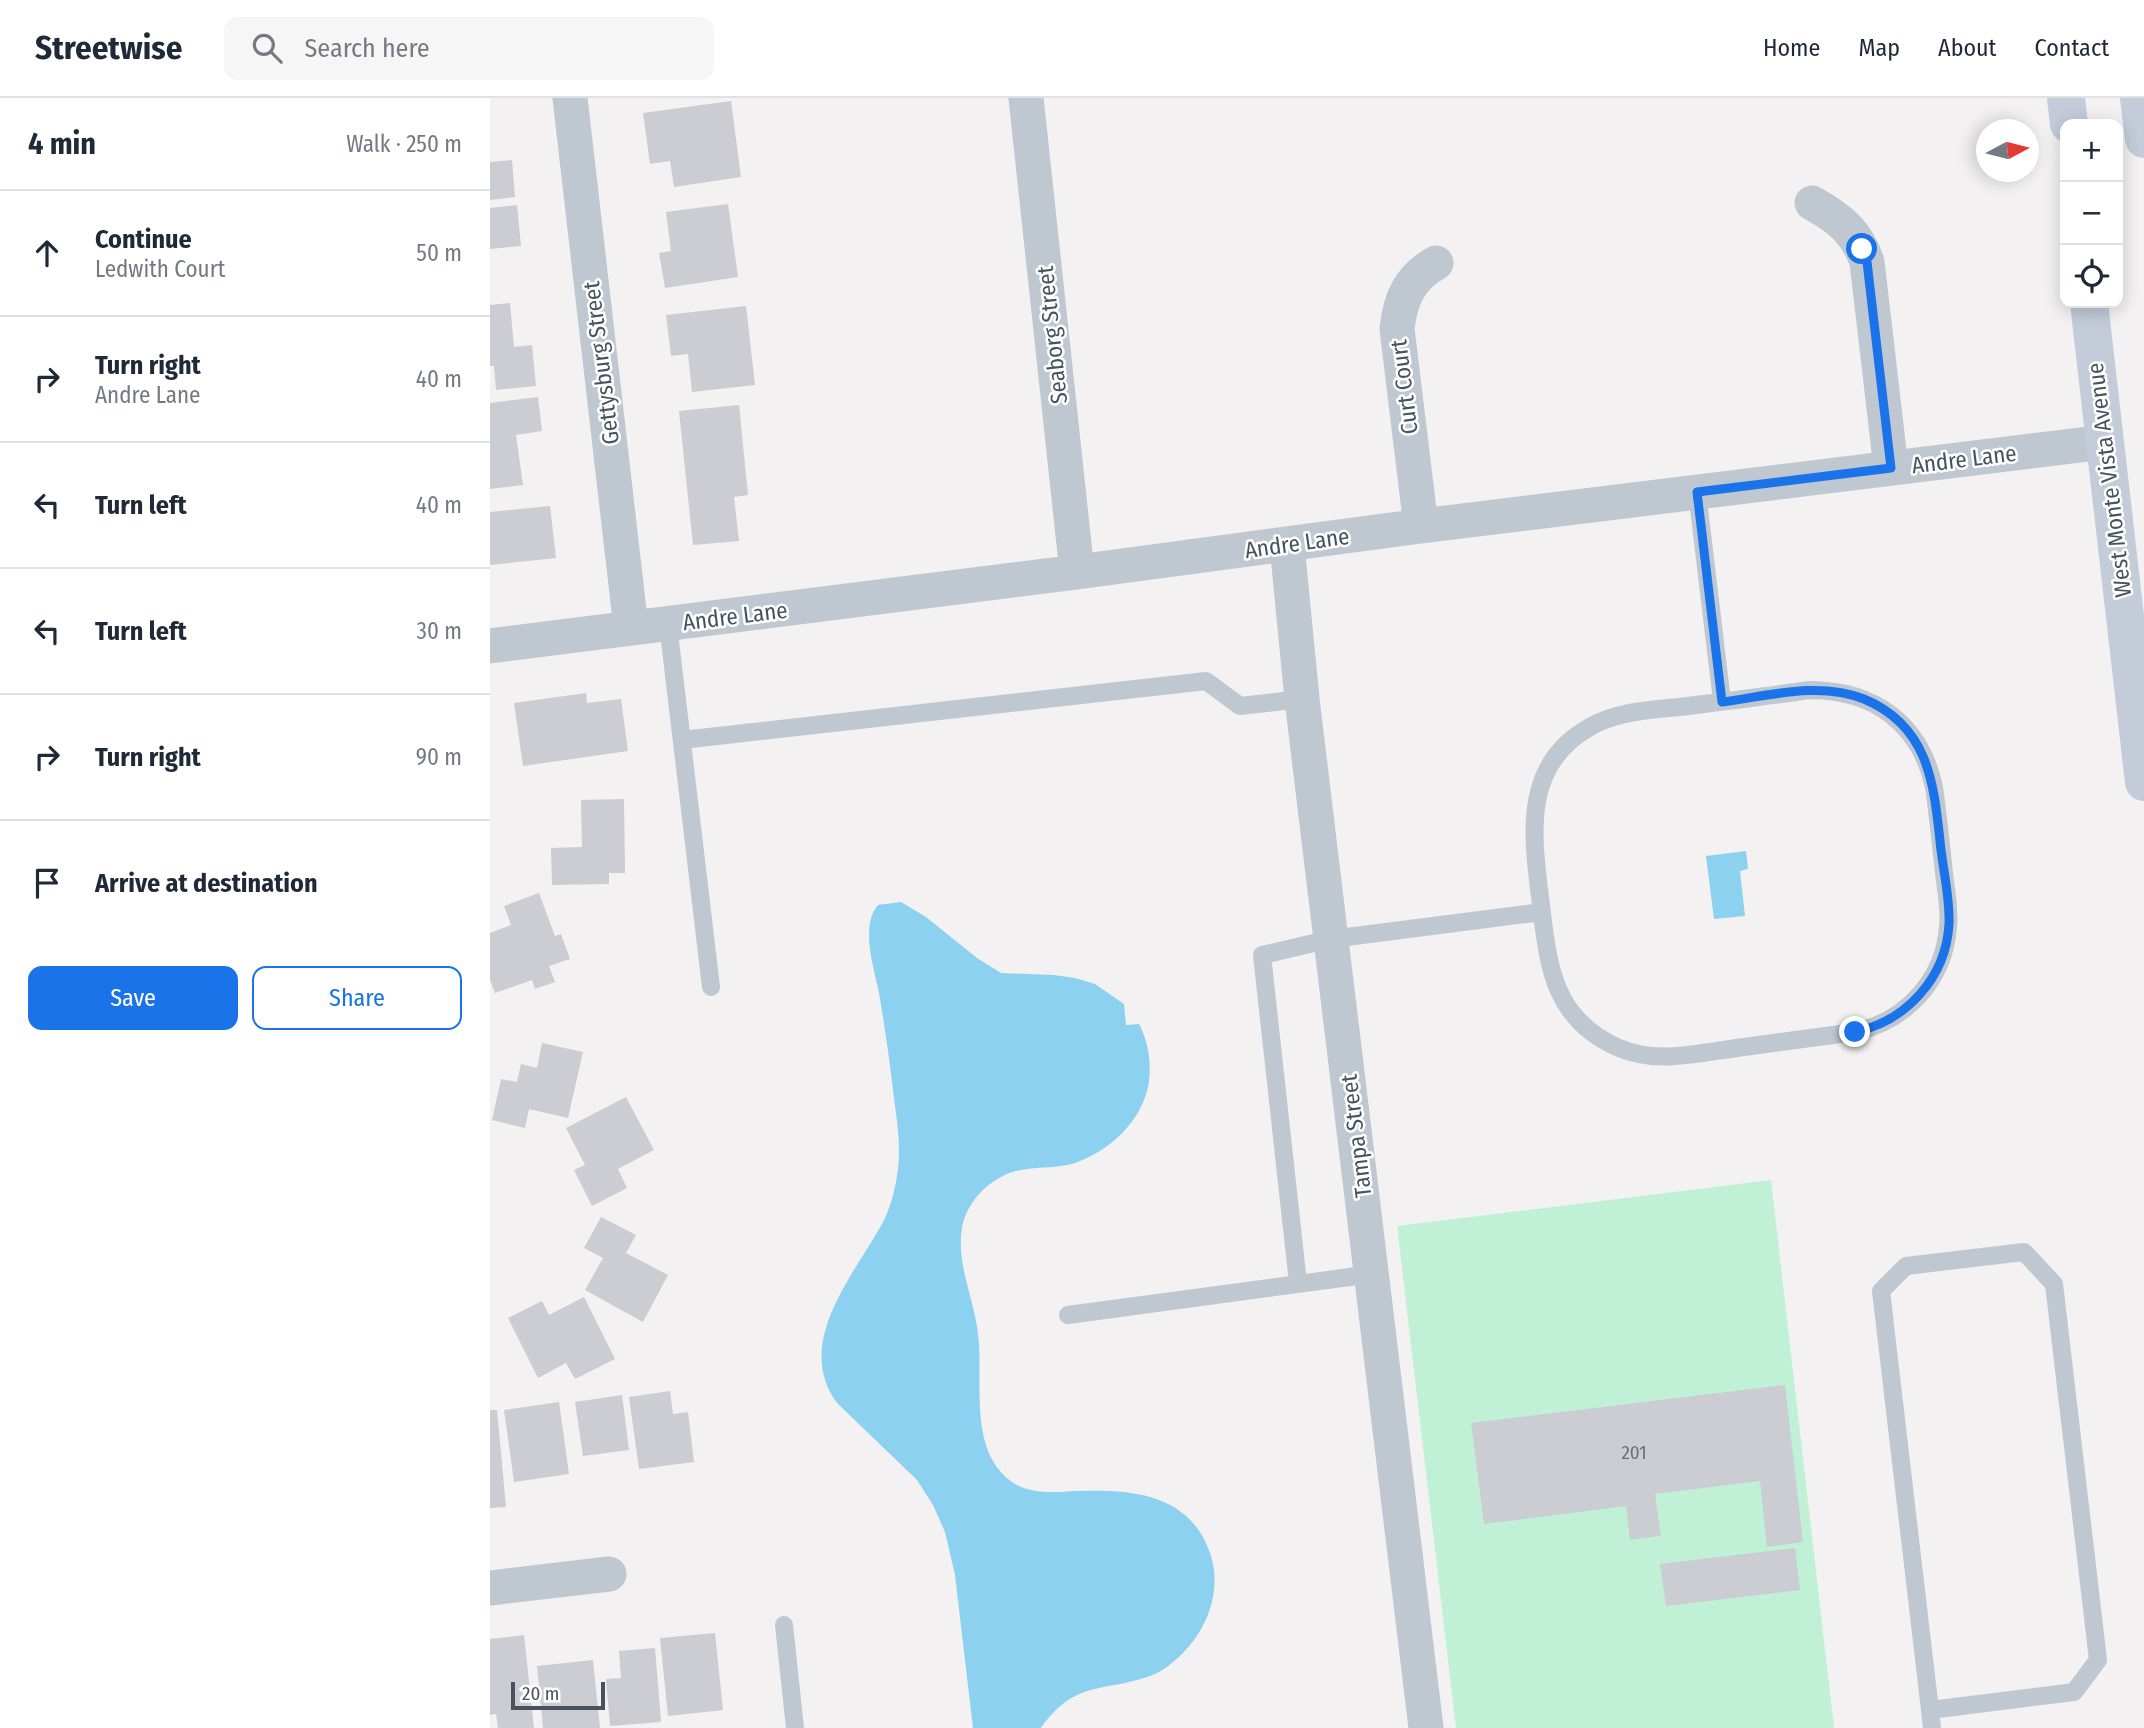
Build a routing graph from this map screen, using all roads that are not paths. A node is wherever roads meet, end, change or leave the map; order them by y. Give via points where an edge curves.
1 (570, 98) edge
2 (1026, 98) edge
3 (2066, 98) edge
4 (2139, 98) edge
5 (2068, 119) edge
6 (2144, 139) edge
7 (1812, 203) dead end
8 (1436, 264) dead end
9 (2090, 308) edge
10 (2105, 442) junction
11 (1891, 468) junction
12 (1697, 492) junction
13 (1421, 526) junction
14 (1287, 545) junction
15 (1077, 572) junction
16 (668, 624) junction
17 (631, 628) junction
18 (490, 646) edge
19 (1303, 699) junction
20 (1722, 702) junction
21 (682, 740) junction
22 (2144, 782) edge
23 (1542, 912) junction
24 (1331, 939) junction
25 (711, 987) dead end
26 (1372, 1274) junction
27 (1298, 1283) junction
28 (1068, 1315) dead end
29 (609, 1574) dead end
30 (490, 1588) edge
31 (785, 1625) dead end
32 (1931, 1719) edge
33 (796, 1728) edge
34 (1426, 1728) edge

1 - 17 street, Gettysburg Street
2 - 15 street, Seaborg Street
3 - 5 main road
4 - 6 main road
7 - 11 street via 1847,226 1867,262
8 - 13 street, Curt Court via 1408,287 1397,329
9 - 10 main road, West Monte Vista Avenue
10 - 11 street, Andre Lane
10 - 22 main road, West Monte Vista Avenue
11 - 12 street, Andre Lane
12 - 13 street, Andre Lane
12 - 20 lane
13 - 14 street, Andre Lane
14 - 15 street, Andre Lane
14 - 19 street, Tampa Street
15 - 16 street, Andre Lane
16 - 17 street, Andre Lane
16 - 21 lane
17 - 18 street, Andre Lane
19 - 21 lane via 1240,706 1206,681
19 - 24 street, Tampa Street
20 - 23 lane via 1613,717 1581,733 1558,754 1542,780 1534,815
20 - 23 lane via 1809,690 1842,692 1891,714 1913,737 1934,787 1949,912 1942,958 1920,996 1889,1020 1864,1030 1678,1056 1641,1055 1597,1036 1569,1007 1550,971
21 - 25 lane
23 - 24 lane
24 - 26 street, Tampa Street
24 - 27 lane via 1262,955
26 - 27 lane
26 - 34 street, Tampa Street
27 - 28 lane
29 - 30 street
31 - 33 lane
32 - 32 lane via 1881,1291 1906,1266 2024,1252 2054,1284 2098,1660 2074,1692

